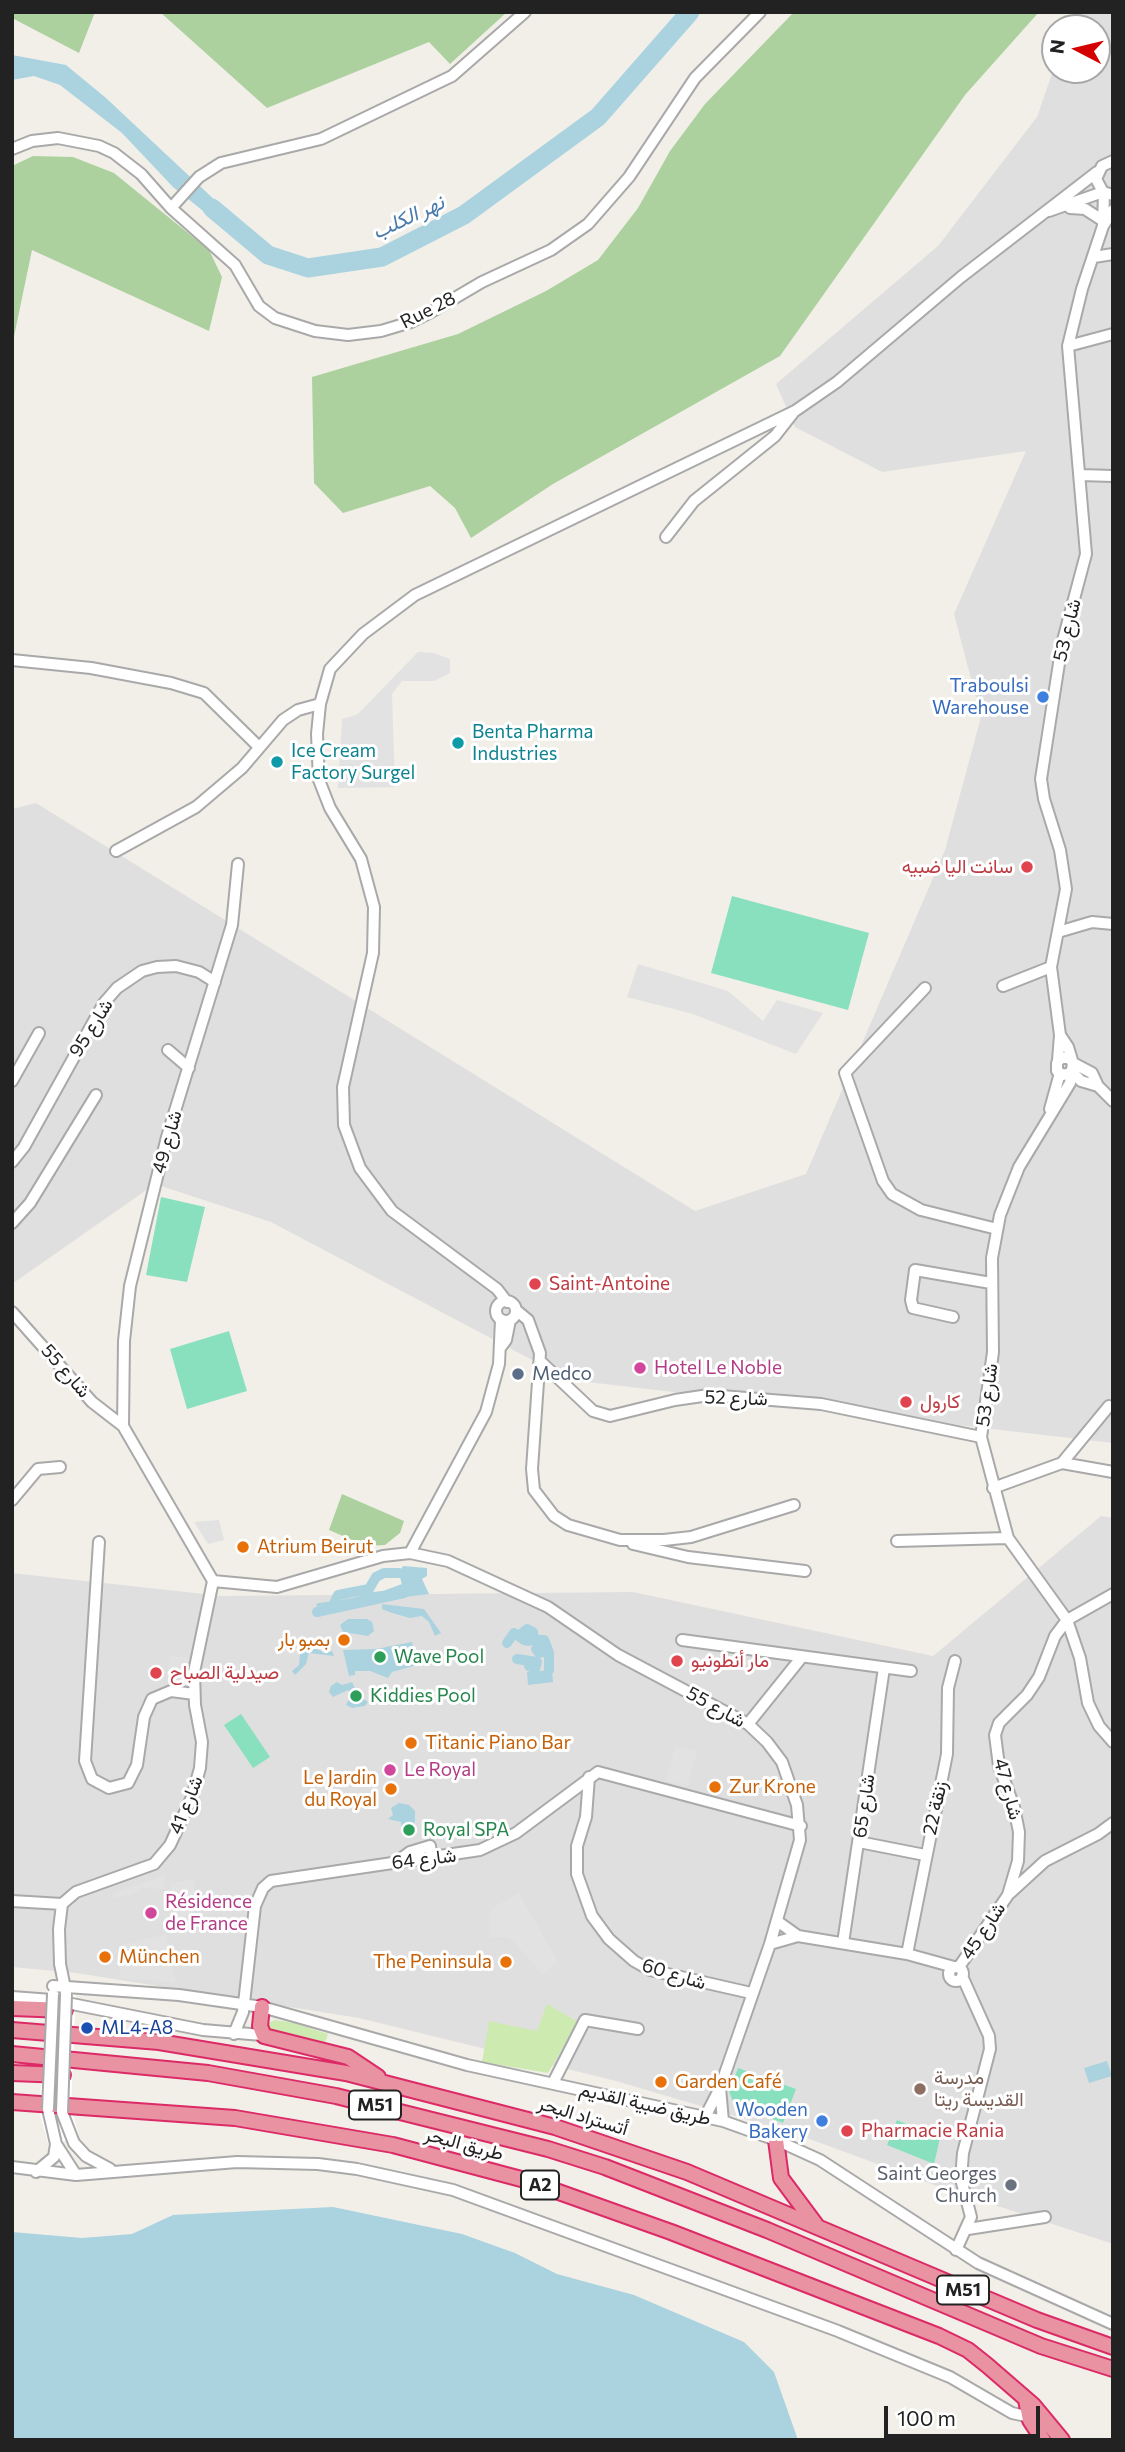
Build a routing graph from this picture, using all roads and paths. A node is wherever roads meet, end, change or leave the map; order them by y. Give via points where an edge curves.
1 (525, 12) edge
2 (760, 12) edge
3 (12, 149) edge
4 (1113, 162) edge
5 (1097, 172) junction
6 (1107, 193) edge
7 (171, 208) junction
8 (1064, 208) junction
9 (1113, 210) edge
10 (1047, 212) junction
11 (1102, 226) junction
12 (1113, 236) edge
13 (1113, 254) edge
14 (1094, 257) junction
15 (1113, 334) edge
16 (1068, 346) junction
17 (794, 411) junction
18 (1080, 475) junction
19 (1113, 476) edge
20 (666, 537) dead end
21 (12, 660) edge
22 (320, 704) junction
23 (259, 747) junction
24 (116, 851) dead end
25 (238, 864) dead end
26 (1113, 924) edge
27 (1058, 932) junction
28 (1051, 967) junction
29 (215, 982) junction
30 (1003, 986) dead end
31 (925, 988) dead end
32 (39, 1033) dead end
33 (1060, 1035) junction
34 (168, 1050) dead end
35 (189, 1068) junction
36 (1071, 1070) junction
37 (12, 1081) edge
38 (1098, 1086) junction
39 (96, 1095) dead end
40 (1113, 1101) edge
41 (1050, 1112) junction
42 (12, 1161) edge
43 (12, 1223) edge
44 (997, 1228) junction
45 (991, 1283) junction
46 (503, 1303) junction
47 (12, 1312) edge
48 (953, 1317) dead end
49 (509, 1318) junction
50 (541, 1362) junction
51 (1109, 1406) dead end
52 (982, 1423) junction
53 (123, 1426) junction
54 (952, 1429) junction
55 (981, 1437) junction
56 (1062, 1463) junction
57 (60, 1466) dead end
58 (1113, 1472) edge
59 (993, 1488) junction
60 (12, 1500) edge
61 (794, 1505) dead end
62 (1008, 1538) junction
63 (620, 1540) junction
64 (897, 1541) dead end
65 (99, 1542) dead end
66 (410, 1553) junction
67 (805, 1571) dead end
68 (213, 1581) junction
69 (1113, 1594) edge
70 (1067, 1620) junction
71 (682, 1640) dead end
72 (801, 1658) junction
73 (955, 1661) dead end
74 (884, 1668) junction
75 (911, 1671) dead end
76 (194, 1694) junction
77 (748, 1724) junction
78 (1113, 1742) edge
79 (589, 1777) junction
80 (1113, 1823) edge
81 (801, 1826) junction
82 (859, 1842) junction
83 (925, 1855) junction
84 (1008, 1895) junction
85 (12, 1901) edge
86 (62, 1904) junction
87 (777, 1921) junction
88 (798, 1936) junction
89 (843, 1943) junction
90 (770, 1944) junction
91 (907, 1954) junction
92 (60, 1964) junction
93 (956, 1973) junction
94 (53, 1990) junction
95 (66, 1991) junction
96 (751, 1993) junction
97 (12, 1997) edge
98 (244, 2004) junction
99 (262, 2007) junction
100 (12, 2008) edge
101 (58, 2010) junction
102 (12, 2029) edge
103 (638, 2029) dead end
104 (234, 2034) junction
105 (262, 2035) junction
106 (12, 2054) edge
107 (12, 2073) edge
108 (56, 2075) junction
109 (382, 2081) junction
110 (553, 2083) junction
111 (720, 2088) junction
112 (12, 2102) edge
113 (705, 2117) junction
114 (723, 2121) junction
115 (776, 2140) junction
116 (57, 2144) junction
117 (12, 2167) edge
118 (36, 2172) junction
119 (116, 2172) junction
120 (76, 2175) junction
121 (1045, 2217) dead end
122 (816, 2226) junction
123 (968, 2229) junction
124 (956, 2250) junction
125 (1113, 2325) edge
126 (1113, 2347) edge
127 (1113, 2369) edge
128 (1036, 2418) junction
129 (1043, 2440) edge
130 (1062, 2440) edge

1 - 7 street via 452,76 321,139 221,163 199,177
2 - 7 street, Rue 28 via 695,78 628,177 588,224 551,250 411,322 348,335 315,331 275,318 259,306 235,265
3 - 7 street, Rue 28 via 58,138 99,146 127,162
4 - 5 street
5 - 6 street via 1096,180
5 - 10 street
6 - 8 street
6 - 11 street
8 - 10 street
8 - 11 street via 1085,209
9 - 11 street
10 - 17 street via 961,277 855,368
11 - 12 street
11 - 14 street, شارع 53
13 - 14 street
14 - 16 street, شارع 53
15 - 16 street
16 - 18 street, شارع 53
17 - 20 street via 775,436 694,501
17 - 22 street via 415,595 339,657 330,669
18 - 19 street
18 - 27 street, شارع 53 via 1086,554 1062,644 1042,767 1044,799 1065,873
21 - 23 street via 105,671 204,692
22 - 23 street via 289,714
22 - 46 street via 319,780 361,859 374,907 373,953 343,1087 344,1125 360,1168 375,1192 393,1212 503,1294
23 - 24 street via 196,807
25 - 29 street, شارع 49 via 232,925
26 - 27 street via 1092,922
27 - 28 street, شارع 53
28 - 30 street
28 - 33 street, شارع 53
29 - 35 street, شارع 49
29 - 42 street, شارع 95 via 192,970 157,967 117,988
31 - 44 street via 845,1073 892,1194 921,1210
32 - 37 street
33 - 36 street, شارع 53 via 1068,1046
33 - 36 street, شارع 53 via 1058,1060 1066,1057
34 - 35 street
35 - 53 street, شارع 49 via 130,1286
36 - 38 street
36 - 38 street via 1092,1073
36 - 41 street, شارع 53
36 - 41 street, شارع 53 via 1066,1094
38 - 40 street
39 - 43 street via 30,1203
41 - 44 street, شارع 53 via 1009,1188
44 - 45 street, شارع 53
45 - 48 street via 915,1270 913,1308
45 - 52 street, شارع 53 via 993,1352
46 - 49 street
46 - 49 street via 497,1315
47 - 53 street, شارع 55 via 92,1402
49 - 50 street via 530,1328
49 - 66 street via 486,1412
50 - 54 street, شارع 52 via 593,1411 610,1416 709,1395 821,1404
50 - 63 street via 534,1490 554,1516 568,1525
51 - 56 street
52 - 54 street, شارع 52
52 - 55 street, شارع 53
53 - 68 street
54 - 55 street, شارع 52
55 - 59 street, شارع 53
56 - 58 street
56 - 59 street
57 - 60 street via 38,1469
59 - 62 street, شارع 53
61 - 63 street via 682,1539
62 - 64 street
62 - 70 street, شارع 53
63 - 67 street via 676,1555
65 - 76 street via 85,1761 92,1779 109,1788 128,1783 137,1765 144,1717 152,1699 171,1691
66 - 68 street via 383,1556 277,1587
66 - 77 street, شارع 55 via 448,1561 530,1598 618,1655
68 - 76 street, شارع 41 via 195,1659
69 - 70 street
70 - 78 street, شارع 53 via 1088,1703
70 - 84 street, شارع 47 via 1055,1636 1039,1677 999,1723 995,1735 1001,1776 1019,1832 1018,1861
71 - 72 street
72 - 74 street
72 - 77 street
73 - 83 street, زنقة 22 via 948,1688 947,1754
74 - 75 street
74 - 82 street, شارع 65
76 - 86 street, شارع 41 via 202,1730 200,1768 170,1845 144,1870 83,1889
77 - 81 street, شارع 55 via 782,1762
79 - 81 street via 604,1772
79 - 96 street, شارع 60 via 577,1874 592,1916 609,1939 650,1970
79 - 98 street, شارع 64 via 538,1818 495,1844 465,1854 271,1881 263,1888 251,1924
80 - 84 street via 1045,1861
81 - 87 street, شارع 55
82 - 83 street
82 - 89 street, شارع 65
83 - 91 street, زنقة 22
84 - 93 street, شارع 45
85 - 86 street
86 - 92 street
87 - 88 street
87 - 90 street, شارع 55
88 - 89 street
88 - 90 street
89 - 91 street
90 - 96 street, شارع 55
91 - 93 street
92 - 94 street
92 - 95 street
93 - 123 street via 972,1994 990,2049 963,2152 961,2179 971,2217
94 - 95 street, طريق ضبية القديم
94 - 101 street, bridge
95 - 98 street, طريق ضبية القديم via 179,1995
95 - 101 street, bridge
96 - 111 street, شارع 55
97 - 104 street via 52,2000
98 - 99 street, طريق ضبية القديم
98 - 104 street, شارع 64
99 - 105 highway
99 - 110 street, طريق ضبية القديم via 456,2063
100 - 101 highway
101 - 108 street, bridge
102 - 109 highway, أتستراد البحر / M51 via 159,2042
103 - 110 street via 585,2020
104 - 105 street
105 - 109 highway via 348,2057
106 - 127 highway, M51 via 208,2073 349,2099 548,2149 767,2230 1041,2346
107 - 108 highway
108 - 116 street, bridge via 48,2109
108 - 119 street, bridge via 66,2128 80,2150
109 - 122 highway, أتستراد البحر / M51 via 617,2147
110 - 113 street, طريق ضبية القديم
111 - 113 street, شارع 55
111 - 114 street, شارع 55
112 - 128 highway, طريق البحر / A2 via 248,2120 393,2145 526,2180 939,2336 968,2350 1026,2400
113 - 114 street, طريق ضبية القديم
114 - 115 street, طريق ضبية القديم
115 - 122 highway via 781,2178
115 - 124 street, طريق ضبية القديم via 859,2183
116 - 118 street via 54,2157
116 - 120 street
117 - 118 street
118 - 120 street
119 - 120 street
119 - 128 street via 237,2162 318,2164 453,2190 890,2352 950,2377 1013,2413
121 - 123 street
122 - 126 highway, أتستراد البحر / M51 via 1024,2315
123 - 124 street
124 - 125 street, طريق ضبية القديم via 1004,2278
128 - 129 highway, A2
128 - 130 highway, A2

